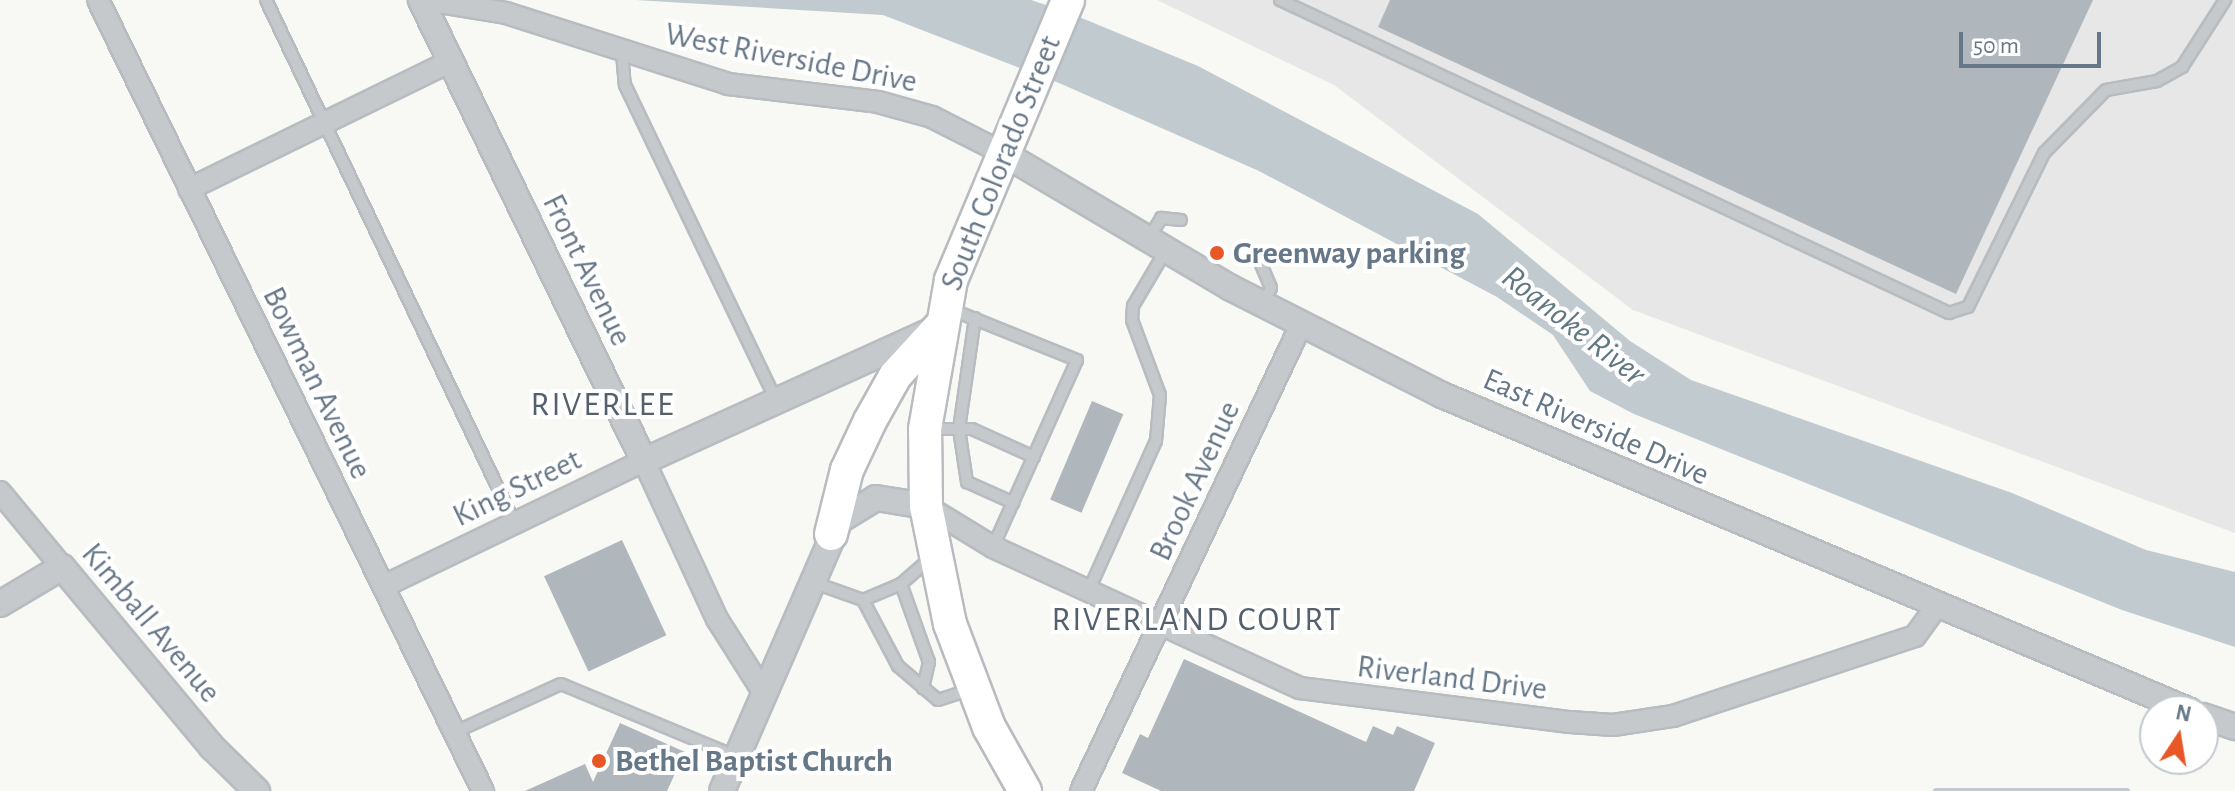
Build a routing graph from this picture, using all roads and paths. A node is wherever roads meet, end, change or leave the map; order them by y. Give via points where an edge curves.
1 (98, 0) edge
2 (266, 0) edge
3 (424, 0) edge
4 (1068, 0) edge
5 (1280, 0) edge
6 (2225, 0) edge
7 (622, 53) junction
8 (452, 61) junction
9 (325, 125) junction
10 (1001, 152) junction
11 (189, 189) junction
12 (1181, 220) dead end
13 (1157, 245) junction
14 (1260, 262) dead end
15 (1263, 305) junction
16 (941, 317) junction
17 (975, 318) junction
18 (1301, 325) junction
19 (775, 398) junction
20 (925, 429) junction
21 (959, 429) junction
22 (1034, 457) junction
23 (644, 461) junction
24 (0, 492) edge
25 (1014, 503) junction
26 (926, 506) junction
27 (516, 526) junction
28 (831, 534) junction
29 (993, 547) junction
30 (933, 555) junction
31 (62, 567) junction
32 (811, 582) junction
33 (901, 584) junction
34 (384, 586) junction
35 (1088, 592) junction
36 (863, 600) junction
37 (0, 604) edge
38 (1936, 607) junction
39 (1162, 627) junction
40 (923, 688) junction
41 (973, 689) junction
42 (764, 693) junction
43 (2151, 695) edge
44 (455, 732) junction
45 (737, 757) junction
46 (257, 791) edge
47 (483, 791) edge
48 (722, 791) edge
49 (1025, 791) edge
50 (1081, 791) edge

1 - 11 street, Bowman Avenue
2 - 9 lane
3 - 7 street, West Riverside Drive via 506,13
3 - 8 street, Front Avenue
4 - 10 main road, South Colorado Street
5 - 6 lane via 1949,313 1968,307 2018,200 2062,132 2106,90 2157,81 2182,67
7 - 10 street, West Riverside Drive via 728,84 878,102 932,117
7 - 19 lane via 625,85
8 - 9 street
8 - 23 street, Front Avenue
9 - 11 street
9 - 27 lane
10 - 13 street, East Riverside Drive
10 - 16 main road, South Colorado Street
11 - 34 street, Bowman Avenue
12 - 13 lane via 1161,218
13 - 15 street, East Riverside Drive
13 - 35 lane via 1132,320 1160,395 1156,441
14 - 15 lane via 1271,288
15 - 18 street, East Riverside Drive
16 - 17 lane
16 - 19 street, King Street
16 - 20 main road
16 - 28 main road via 895,376 870,421 847,470
17 - 21 lane
17 - 22 lane via 1077,360
18 - 38 street, East Riverside Drive via 1442,395
18 - 39 street, Brook Avenue
19 - 23 street, King Street
20 - 21 lane
20 - 26 main road
21 - 22 lane
21 - 25 lane via 967,482
22 - 25 lane
23 - 27 street, King Street
23 - 42 street, Front Avenue via 717,619
24 - 31 street, Kimball Avenue
25 - 29 lane
26 - 28 street via 876,498 849,511
26 - 29 street, Riverland Drive
26 - 30 main road
27 - 34 street, King Street
28 - 32 street
29 - 35 street, Riverland Drive
30 - 33 lane
30 - 41 main road
31 - 37 street
31 - 46 street, Kimball Avenue via 212,747
32 - 36 lane
32 - 42 street
33 - 36 lane
33 - 40 lane via 929,662
34 - 44 street, Bowman Avenue
35 - 39 street, Riverland Drive
36 - 40 lane via 898,666
38 - 39 street, Riverland Drive via 1915,636 1869,653 1673,716 1613,725 1330,694 1265,675
38 - 43 street, East Riverside Drive
39 - 50 street, Brook Avenue
40 - 41 lane via 938,700
41 - 49 main road
42 - 45 street
44 - 45 lane via 561,684
44 - 47 street, Bowman Avenue
45 - 48 street

